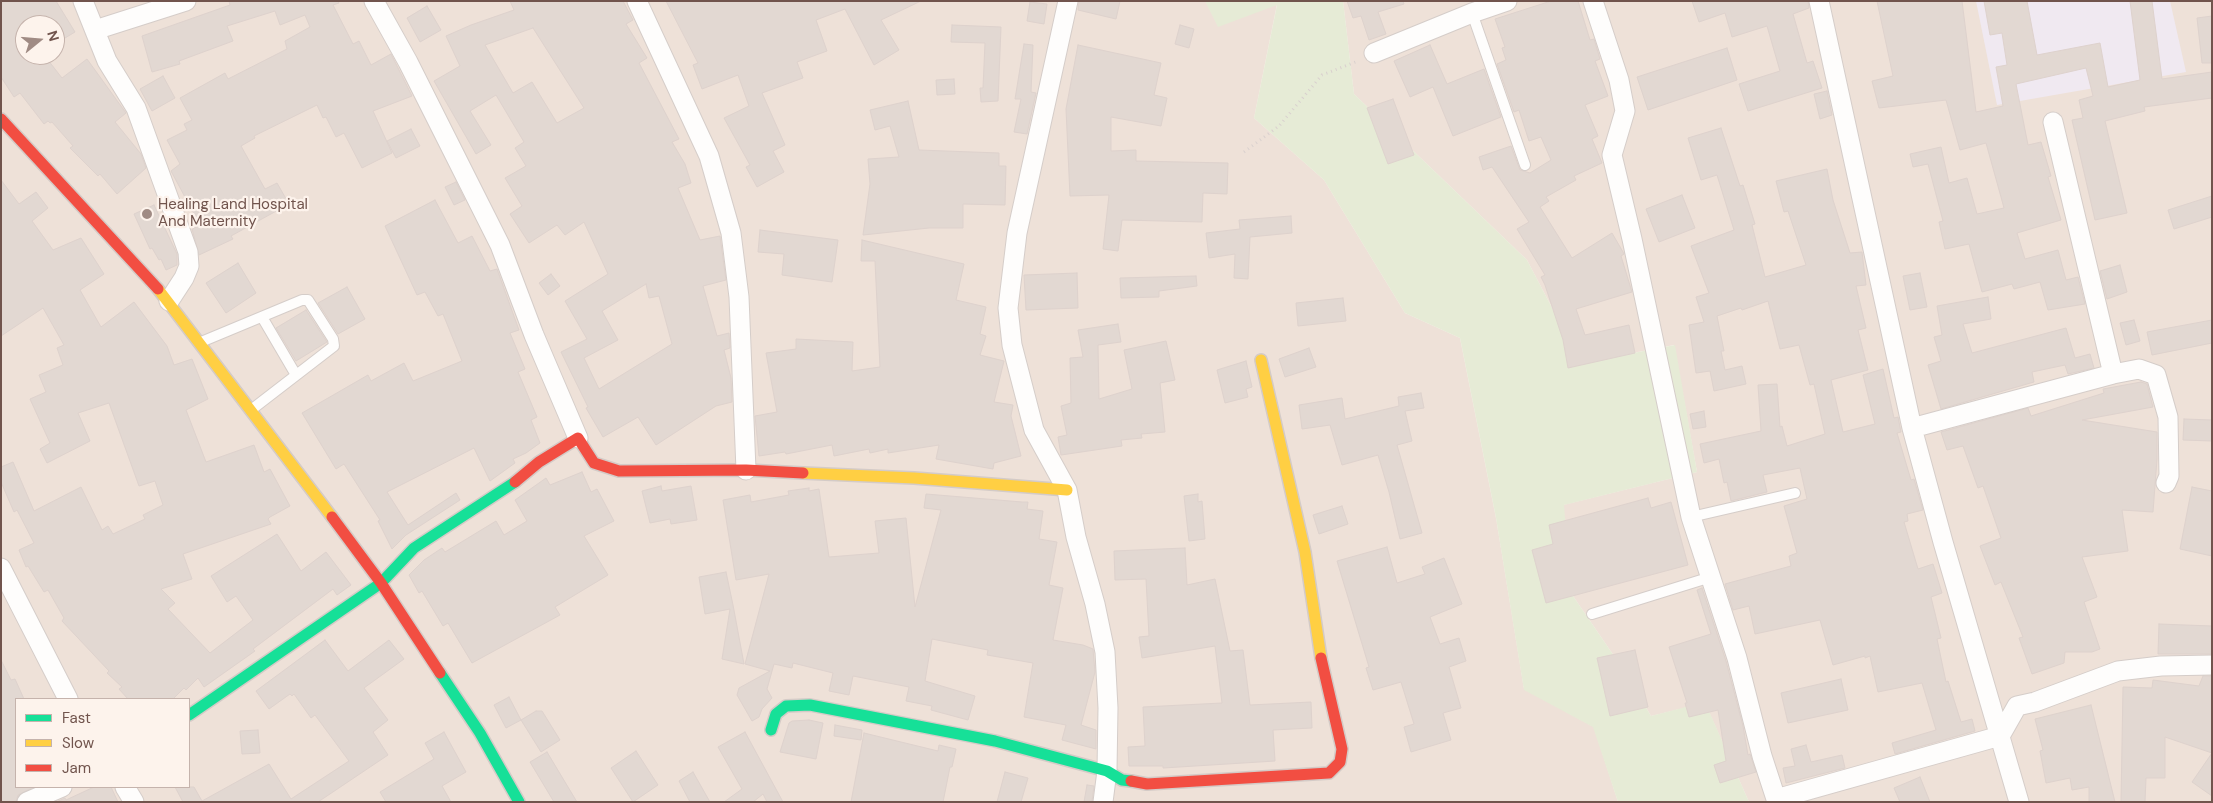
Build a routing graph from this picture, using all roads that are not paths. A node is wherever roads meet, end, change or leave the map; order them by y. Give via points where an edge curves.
1 (83, 1) edge
2 (186, 1) edge
3 (374, 1) edge
4 (637, 1) edge
5 (1068, 1) edge
6 (1507, 1) edge
7 (1593, 1) edge
8 (1819, 1) edge
9 (1472, 13) junction
10 (95, 30) junction
11 (1374, 53) road end
12 (1, 119) edge
13 (2053, 122) dead end
14 (1524, 165) dead end
15 (169, 301) junction
16 (262, 317) junction
17 (200, 342) junction
18 (1261, 360) dead end
19 (2113, 374) junction
20 (296, 375) junction
21 (251, 410) junction
22 (1912, 428) junction
23 (578, 438) junction
24 (746, 470) junction
25 (2166, 483) dead end
26 (1067, 490) junction
27 (1795, 493) dead end
28 (1692, 517) junction
29 (1, 568) edge
30 (1711, 577) junction
31 (382, 582) junction
32 (1592, 614) dead end
33 (2212, 665) edge
34 (67, 698) edge
35 (190, 714) edge
36 (771, 730) dead end
37 (2000, 736) junction
38 (1106, 771) junction
39 (60, 788) edge
40 (126, 788) edge
41 (1777, 800) edge
42 (27, 802) edge
43 (134, 802) edge
44 (519, 802) edge
45 (1103, 802) edge
46 (2019, 802) edge

1 - 10 street
2 - 10 street
3 - 23 street via 500,245
4 - 24 street via 709,156 731,233 739,297
5 - 26 street via 1017,233 1008,308 1012,345 1034,430
6 - 9 street
7 - 28 street via 1619,80 1624,111 1612,155
8 - 22 street
9 - 11 street
9 - 14 lane
10 - 15 street via 107,60 136,108 188,252 189,266
12 - 15 street
13 - 19 street
15 - 17 street
16 - 17 lane
16 - 20 lane
16 - 20 lane via 308,300 333,339 334,346
17 - 21 street
18 - 38 street via 1305,552 1318,646 1342,749 1340,762 1329,774 1147,784 1122,780
19 - 22 street
19 - 25 street via 2139,369 2156,375 2168,417 2169,476
20 - 21 lane
21 - 31 street
22 - 37 street
23 - 24 street via 594,462 618,471
23 - 31 street via 414,548
24 - 26 street
26 - 38 street via 1104,652 1108,708
27 - 28 lane
28 - 30 street
29 - 34 street
30 - 32 lane
30 - 41 street
31 - 35 street
31 - 44 street via 480,733
33 - 37 street via 2118,671 2017,706
36 - 38 street via 776,714 786,706 810,705 995,741
37 - 41 street
37 - 46 street
38 - 45 street
39 - 42 street
40 - 43 street

